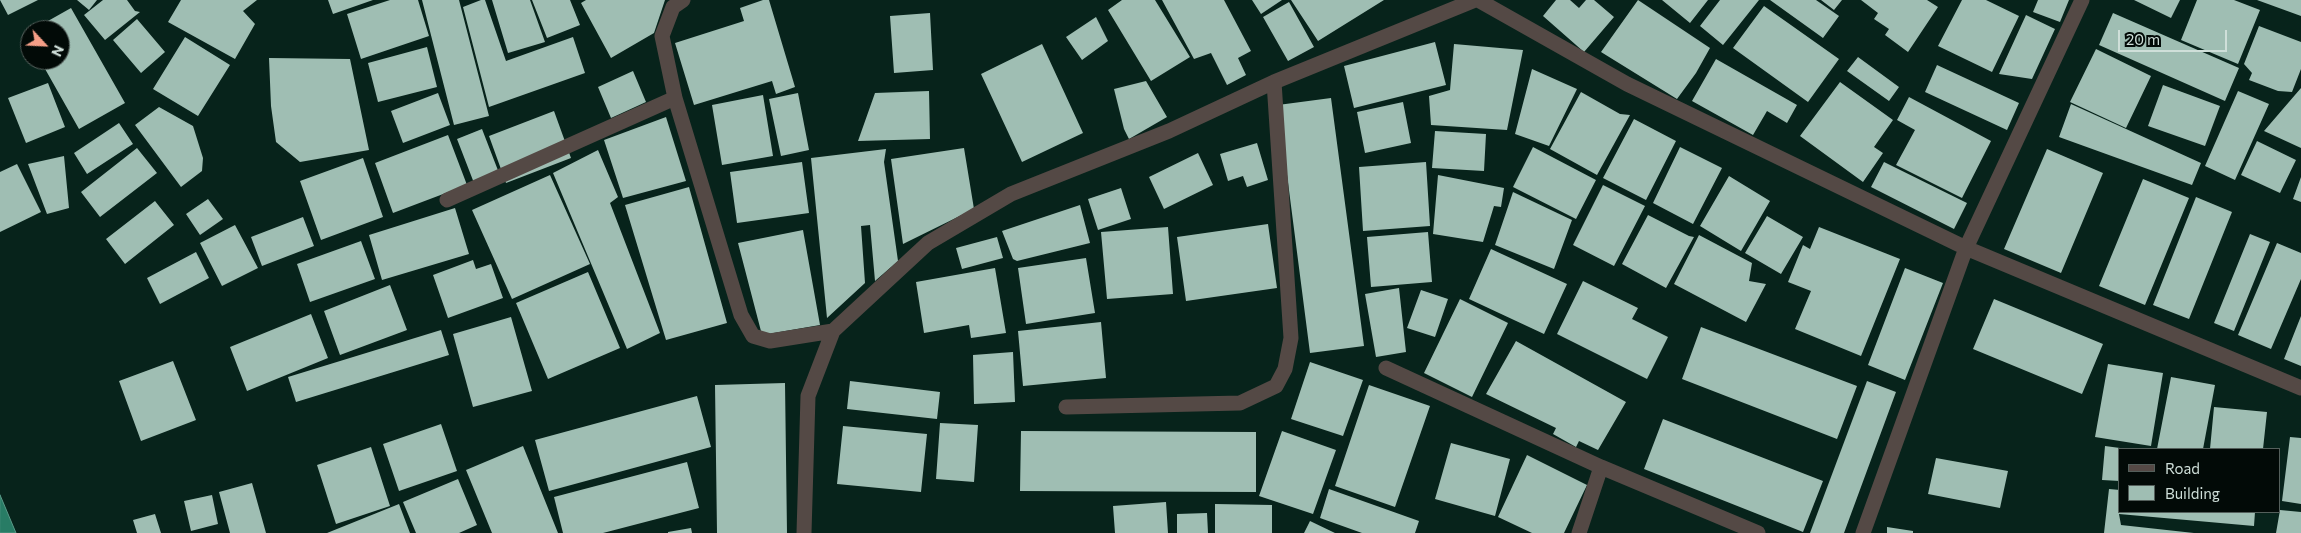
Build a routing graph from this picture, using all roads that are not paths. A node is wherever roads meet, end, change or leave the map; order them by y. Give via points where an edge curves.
1 (683, 0) edge
2 (1476, 0) edge
3 (2082, 0) edge
4 (1274, 82) junction
5 (675, 98) junction
6 (447, 200) dead end
7 (1966, 248) junction
8 (833, 331) junction
9 (1386, 368) dead end
10 (2301, 388) edge
11 (1066, 407) dead end
12 (1600, 467) junction
13 (804, 533) edge
14 (1579, 533) edge
15 (1758, 533) edge
16 (1863, 533) edge

1 - 5 street via 673,7 662,36
2 - 4 street
2 - 7 street via 1627,84
3 - 7 street
4 - 8 street via 1169,131 1011,194 928,243
4 - 11 street via 1291,338 1286,369 1276,386 1240,403
5 - 6 street
5 - 8 street via 731,286 741,315 753,336 770,341
7 - 10 street
7 - 16 street
8 - 13 street via 808,396
9 - 12 street
12 - 14 street
12 - 15 street

